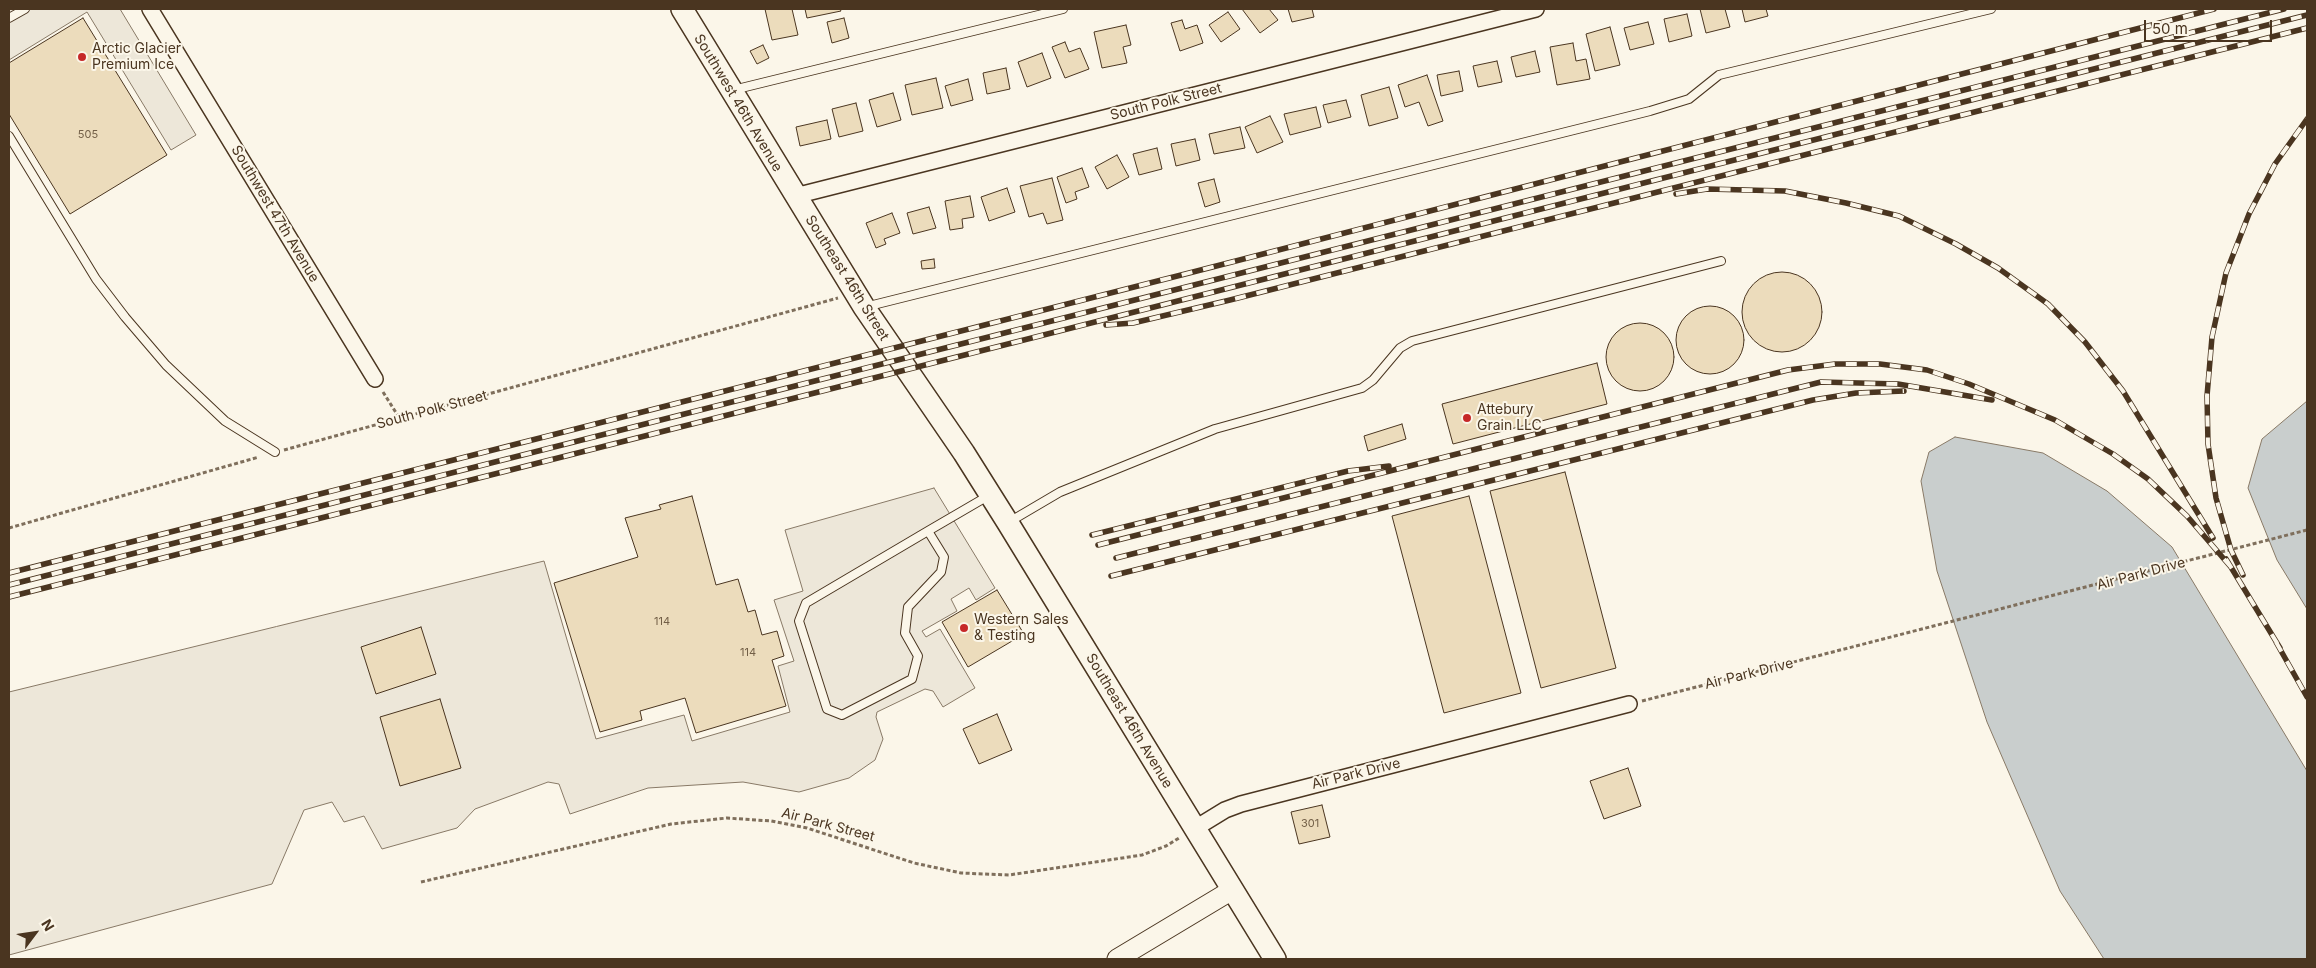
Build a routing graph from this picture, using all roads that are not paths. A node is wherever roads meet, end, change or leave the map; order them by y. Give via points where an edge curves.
1 (25, 9) edge
2 (150, 9) edge
3 (682, 9) edge
4 (1063, 9) edge
5 (1536, 9) edge
6 (1991, 9) edge
7 (9, 18) edge
8 (731, 90) junction
9 (9, 136) edge
10 (795, 196) junction
11 (1722, 261) dead end
12 (860, 300) junction
13 (899, 359) joint
14 (375, 379) road end
15 (275, 452) road end
16 (990, 495) junction
17 (1008, 523) junction
18 (928, 531) junction
19 (1629, 704) road end
20 (1194, 829) junction
21 (1232, 890) junction
22 (1117, 959) edge
23 (1275, 959) edge

1 - 7 lane
2 - 14 street, Southwest 47th Avenue
3 - 8 main road, Southwest 46th Avenue
4 - 8 lane
5 - 10 street, South Polk Street
6 - 12 lane via 1719,75 1689,98 1650,111
8 - 10 main road, Southwest 46th Avenue
9 - 15 lane via 96,279 125,317 166,365 226,421
10 - 12 main road, Southeast 46th Street
11 - 17 lane via 1412,341 1400,348 1362,388 1215,429 1060,492
12 - 13 main road, Southeast 46th Street
13 - 16 main road, Southeast 46th Avenue
16 - 17 main road, Southeast 46th Avenue
16 - 18 lane
17 - 20 main road, Southeast 46th Avenue
18 - 18 lane via 806,603 800,620 827,709 842,715 912,680 918,656 905,633 908,607 941,572 944,557
19 - 20 street, Air Park Drive via 1241,804
20 - 21 main road, Southeast 46th Avenue
21 - 22 street
21 - 23 main road, Southeast 46th Avenue

